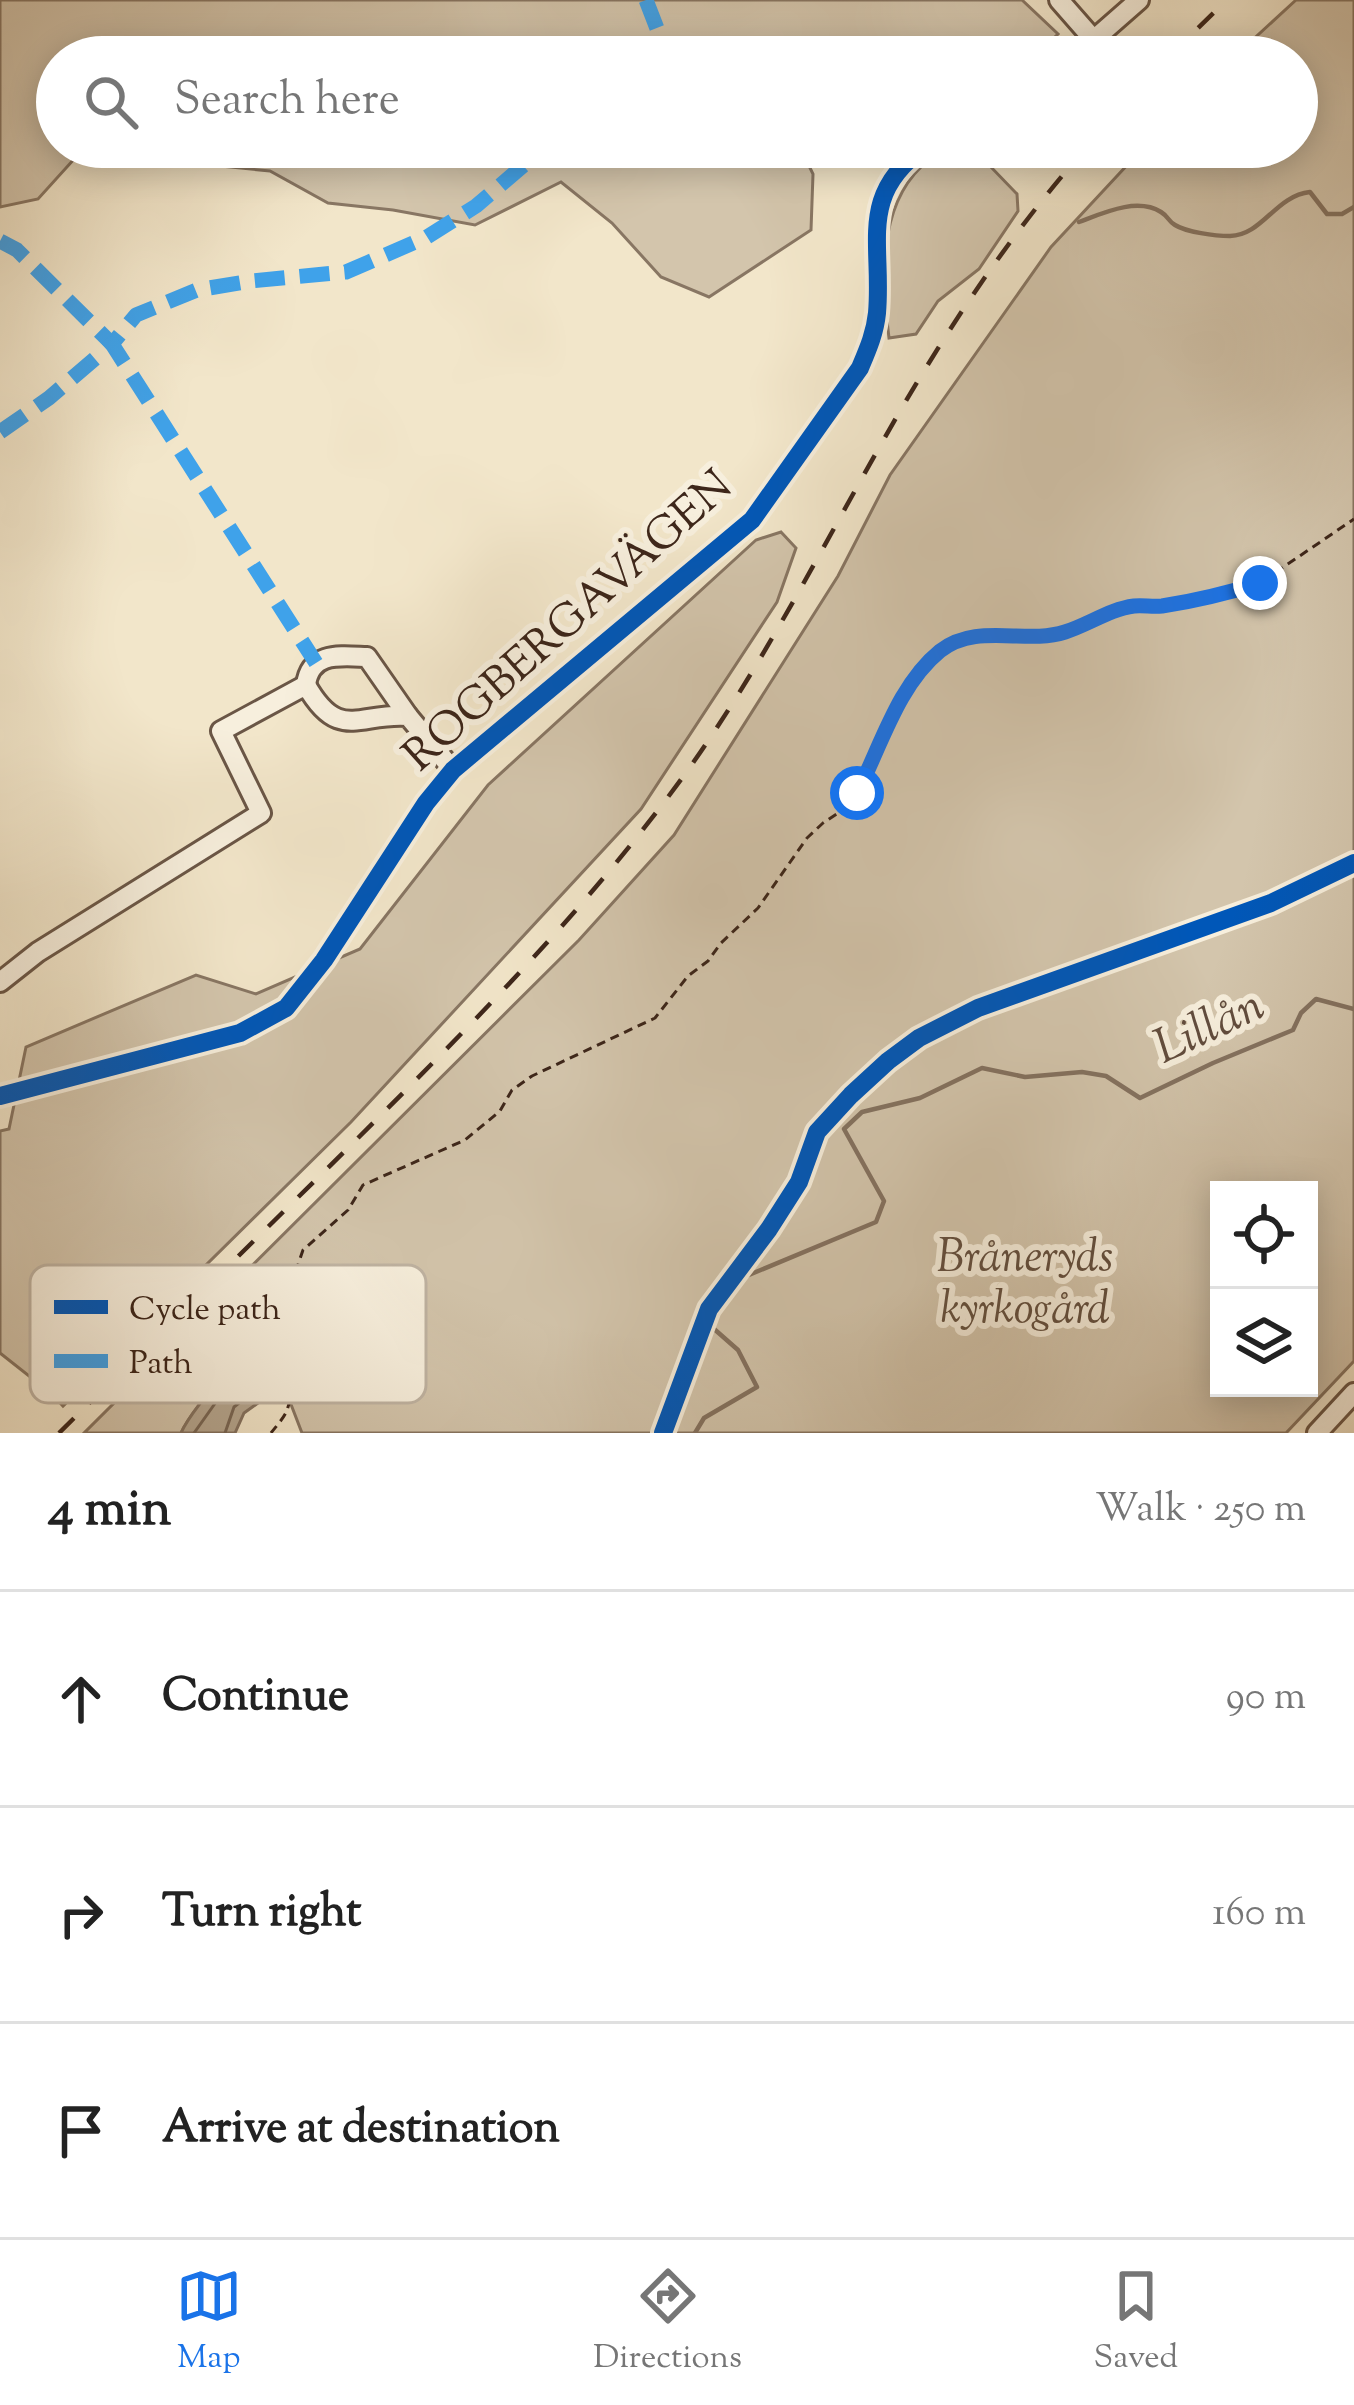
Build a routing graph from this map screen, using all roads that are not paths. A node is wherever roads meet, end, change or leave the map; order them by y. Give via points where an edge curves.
1 (1059, 0) edge
2 (1139, 0) edge
3 (1090, 36) edge
4 (1098, 36) edge
5 (901, 168) edge
6 (306, 685) junction
7 (408, 716) junction
8 (453, 770) junction
9 (1354, 863) edge
10 (0, 982) edge
11 (0, 1096) edge
12 (1354, 1393) edge
13 (663, 1433) edge
14 (1317, 1433) edge

1 - 3 street
2 - 4 street
5 - 8 street, ROGBERGAVÄGEN via 883,192 878,217 872,340 752,520
6 - 7 street via 340,721
6 - 7 street via 316,663 367,656
6 - 10 street via 221,731 261,813
7 - 8 street
8 - 11 street, ROGBERGAVÄGEN via 286,1008 240,1033
9 - 13 street via 1271,903 978,1008 888,1061 818,1132 799,1182 709,1309
12 - 14 street

